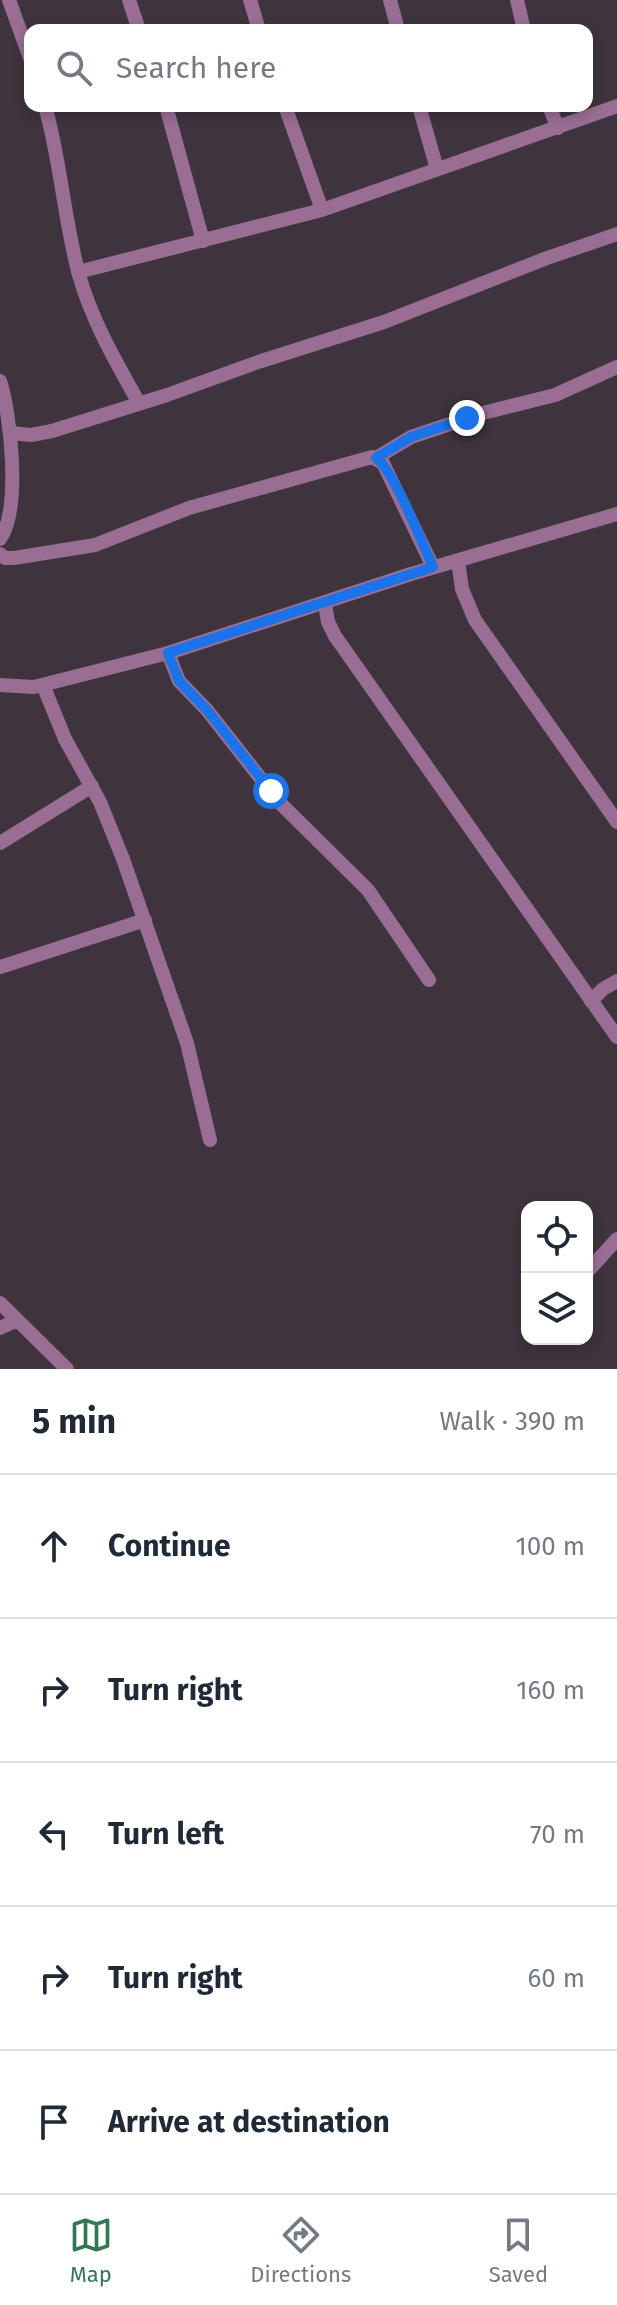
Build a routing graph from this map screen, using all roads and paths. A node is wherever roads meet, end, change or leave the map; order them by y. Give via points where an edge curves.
1 (9, 0) edge
2 (129, 0) edge
3 (250, 0) edge
4 (390, 0) edge
5 (517, 0) edge
6 (137, 24) edge
7 (257, 24) edge
8 (396, 24) edge
9 (523, 24) edge
10 (24, 41) edge
11 (617, 106) edge
12 (46, 112) edge
13 (168, 112) edge
14 (287, 112) edge
15 (421, 112) edge
16 (551, 112) edge
17 (558, 128) junction
18 (437, 169) junction
19 (322, 210) junction
20 (617, 234) edge
21 (203, 241) junction
22 (78, 272) junction
23 (617, 367) edge
24 (0, 381) edge
25 (139, 403) junction
26 (11, 433) junction
27 (376, 458) junction
28 (617, 514) edge
29 (0, 539) edge
30 (0, 554) edge
31 (458, 561) junction
32 (433, 567) junction
33 (325, 604) junction
34 (168, 653) junction
35 (0, 685) edge
36 (43, 685) junction
37 (92, 786) junction
38 (617, 822) edge
39 (0, 843) edge
40 (145, 920) junction
41 (0, 967) edge
42 (429, 980) dead end
43 (617, 981) edge
44 (591, 1001) junction
45 (617, 1037) edge
46 (210, 1140) dead end
47 (617, 1239) edge
48 (593, 1265) edge
49 (0, 1303) edge
50 (17, 1320) junction
51 (0, 1328) edge
52 (67, 1369) edge

1 - 10 street
2 - 6 street
3 - 7 street
4 - 8 street
5 - 9 street
11 - 17 street
12 - 22 street
13 - 21 street
14 - 19 street
15 - 18 street
16 - 17 street
17 - 18 street
18 - 19 street
19 - 21 street
20 - 25 street via 384,322
21 - 22 street
22 - 25 street via 92,314
23 - 27 street via 555,395 411,437
24 - 26 street
25 - 26 street via 40,434
26 - 29 street via 8,520
27 - 30 street via 212,501 82,548 14,558
27 - 32 street via 394,483
28 - 31 street
31 - 32 street
31 - 38 street via 475,620
32 - 33 street
33 - 34 street
33 - 44 street via 335,636
34 - 36 street
34 - 42 street via 179,681 280,803 368,890
35 - 36 street
36 - 37 street
37 - 39 street
37 - 40 street
40 - 41 street
40 - 46 street via 187,1043
43 - 44 street
44 - 45 street
47 - 48 street
49 - 50 street
50 - 51 street
50 - 52 street

